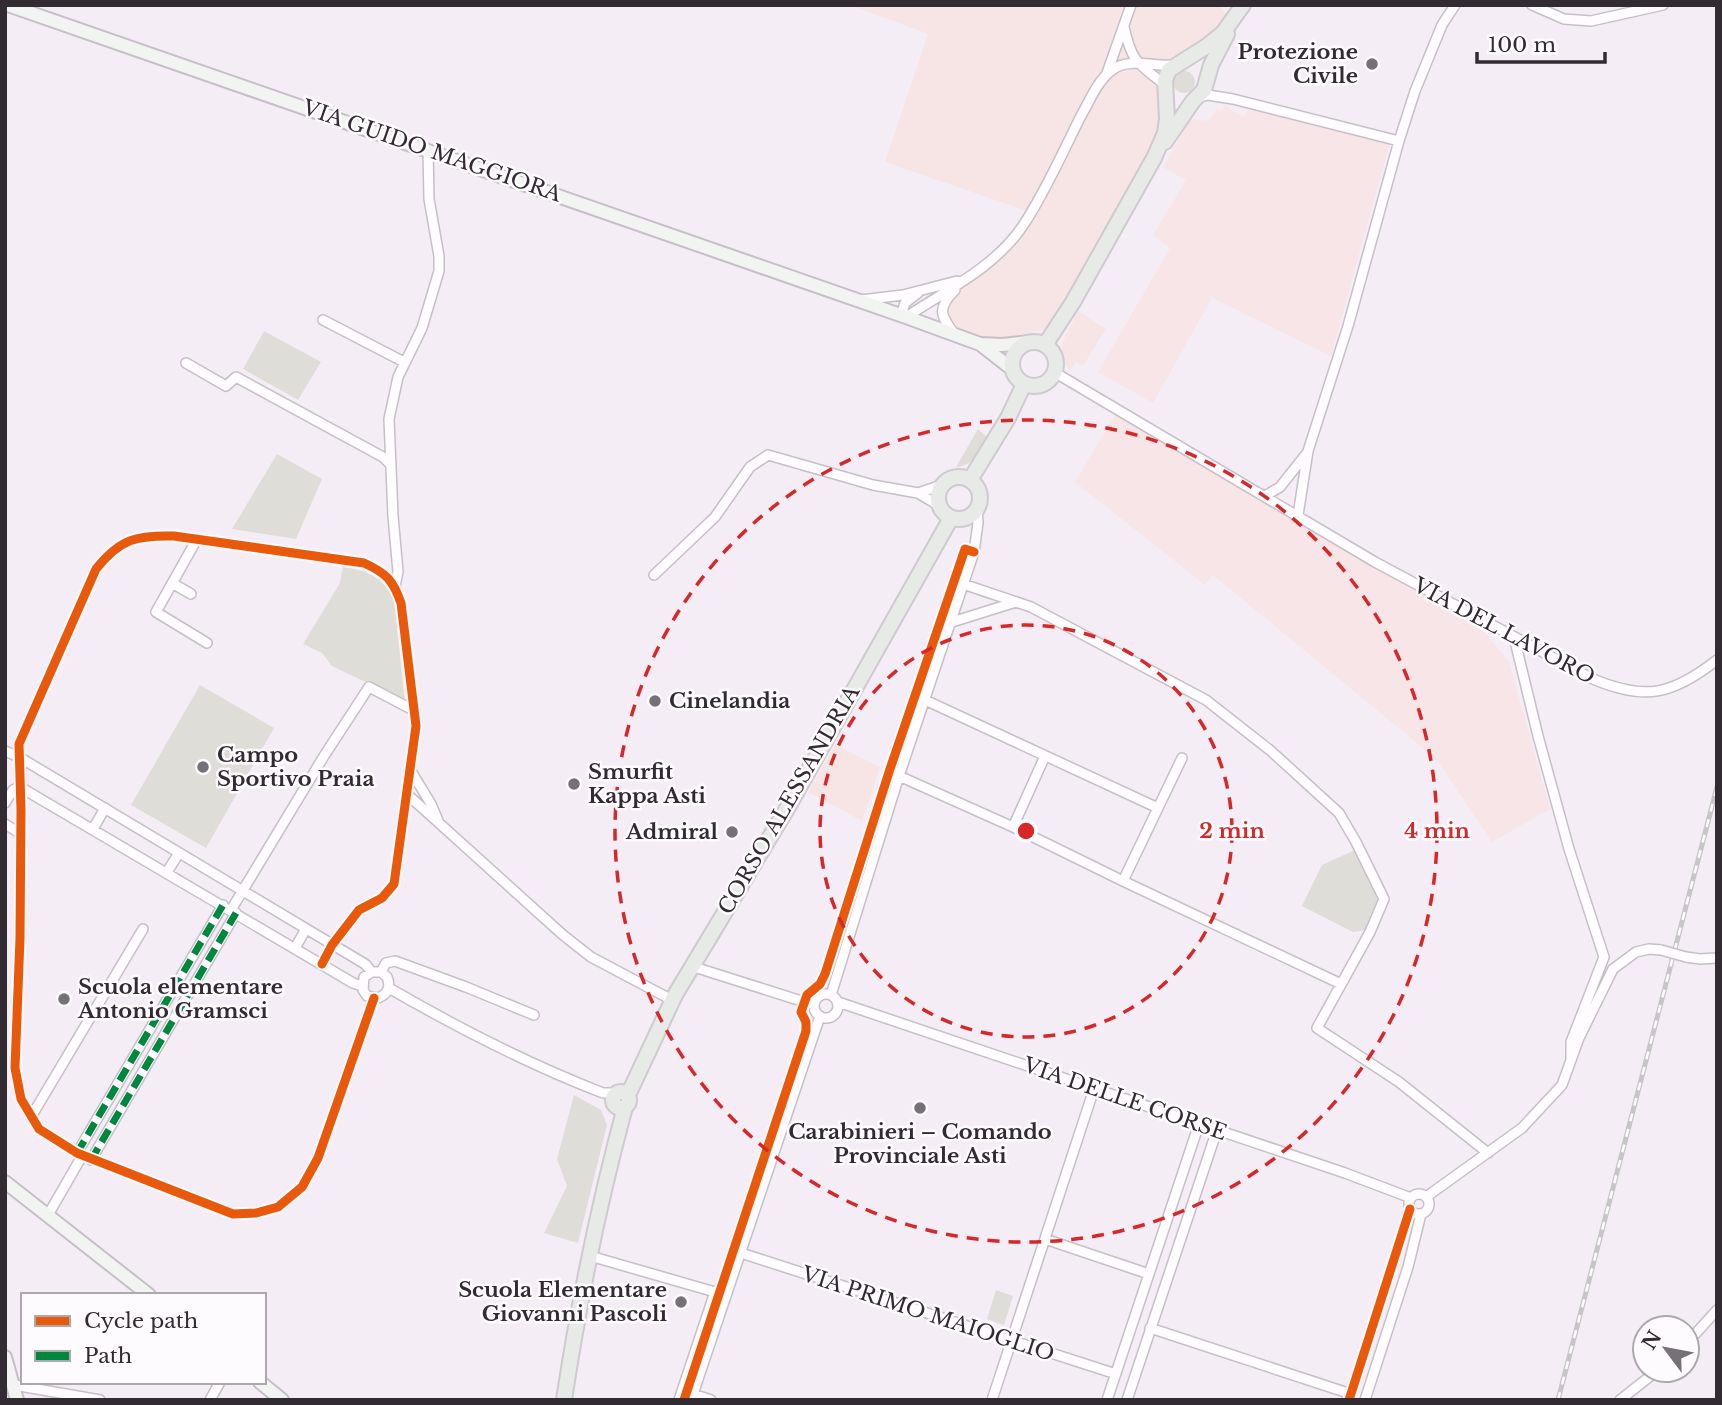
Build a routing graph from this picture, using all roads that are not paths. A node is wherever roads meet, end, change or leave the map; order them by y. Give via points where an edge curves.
1 (8, 5) edge
2 (1131, 5) edge
3 (1455, 5) edge
4 (1532, 5) edge
5 (1662, 5) edge
6 (1124, 27) junction
7 (1179, 63) junction
8 (1138, 64) junction
9 (1107, 74) junction
10 (1165, 86) junction
11 (1199, 95) junction
12 (1399, 141) junction
13 (428, 150) junction
14 (1154, 158) junction
15 (968, 277) junction
16 (925, 289) junction
17 (855, 300) junction
18 (904, 316) junction
19 (323, 320) dead end
20 (955, 335) junction
21 (1029, 342) junction
22 (980, 344) junction
23 (1045, 345) junction
24 (404, 362) junction
25 (186, 363) dead end
26 (1012, 369) junction
27 (1054, 372) junction
28 (1024, 384) junction
29 (1308, 451) junction
30 (391, 466) junction
31 (970, 480) junction
32 (942, 485) junction
33 (918, 493) junction
34 (1265, 496) junction
35 (939, 505) junction
36 (977, 508) junction
37 (1298, 515) junction
38 (951, 518) junction
39 (197, 539) junction
40 (654, 575) dead end
41 (172, 583) junction
42 (964, 584) junction
43 (395, 586) junction
44 (191, 594) dead end
45 (1018, 602) junction
46 (952, 622) junction
47 (1514, 638) junction
48 (207, 643) dead end
49 (1717, 660) edge
50 (925, 700) junction
51 (415, 711) junction
52 (5, 751) edge
53 (1045, 756) junction
54 (19, 757) junction
55 (1182, 758) dead end
56 (411, 771) junction
57 (899, 776) junction
58 (20, 787) junction
59 (408, 795) junction
60 (5, 803) edge
61 (105, 808) junction
62 (1158, 808) junction
63 (5, 824) edge
64 (440, 824) junction
65 (1013, 827) junction
66 (93, 829) junction
67 (21, 834) junction
68 (180, 853) junction
69 (167, 872) junction
70 (1122, 881) junction
71 (242, 890) junction
72 (230, 909) junction
73 (143, 929) dead end
74 (306, 929) junction
75 (332, 945) junction
76 (295, 948) junction
77 (1717, 958) edge
78 (322, 964) junction
79 (691, 966) junction
80 (377, 972) junction
81 (1341, 984) junction
82 (362, 986) junction
83 (388, 988) junction
84 (374, 998) junction
85 (834, 998) junction
86 (672, 1000) junction
87 (814, 1005) junction
88 (534, 1015) dead end
89 (820, 1016) junction
90 (1571, 1060) junction
91 (1094, 1089) junction
92 (619, 1096) junction
93 (30, 1117) junction
94 (1199, 1124) junction
95 (1217, 1130) junction
96 (1488, 1153) junction
97 (83, 1157) junction
98 (5, 1182) edge
99 (1426, 1197) junction
100 (1410, 1198) junction
101 (1410, 1209) junction
102 (1421, 1214) junction
103 (48, 1215) junction
104 (1045, 1239) junction
105 (741, 1253) junction
106 (590, 1256) junction
107 (1149, 1274) junction
108 (715, 1292) junction
109 (146, 1293) edge
110 (726, 1295) junction
111 (1717, 1310) edge
112 (1150, 1328) junction
113 (1701, 1328) edge
114 (1369, 1339) junction
115 (1011, 1341) junction
116 (1384, 1343) junction
117 (5, 1357) edge
118 (1116, 1374) junction
119 (219, 1384) edge
120 (262, 1384) edge
121 (1640, 1384) edge
122 (13, 1385) junction
123 (692, 1397) edge
124 (1350, 1397) edge
125 (16, 1400) edge
126 (100, 1400) edge
127 (211, 1400) edge
128 (282, 1400) edge
129 (564, 1400) edge
130 (679, 1400) edge
131 (711, 1400) edge
132 (992, 1400) edge
133 (1107, 1400) edge
134 (1126, 1400) edge
135 (1365, 1400) edge
136 (1620, 1400) edge

1 - 13 street, VIA GUIDO MAGGIORA
2 - 6 street, VIA GUIDO MAGGIORA
3 - 12 street via 1442,25
4 - 5 street via 1564,19 1591,22
6 - 8 street
6 - 9 street, VIA GUIDO MAGGIORA
7 - 8 street
7 - 10 main road via 1166,75
7 - 11 main road via 1200,68 1206,79
7 - 11 main road via 1223,33 1242,5
8 - 9 street via 1125,62
8 - 10 street
9 - 15 street, VIA GUIDO MAGGIORA via 1025,223
10 - 11 main road via 1177,101
10 - 14 main road via 1165,133
11 - 12 street via 1234,99
11 - 14 main road
12 - 29 street
13 - 17 street, VIA GUIDO MAGGIORA
13 - 24 street via 439,271 422,328
14 - 23 main road
15 - 16 street, VIA GUIDO MAGGIORA
15 - 18 street, VIA GUIDO MAGGIORA
15 - 20 street, VIA GUIDO MAGGIORA via 942,307 944,320
16 - 17 street, VIA GUIDO MAGGIORA
16 - 18 street, VIA GUIDO MAGGIORA via 912,296 902,309
17 - 18 street, VIA GUIDO MAGGIORA
18 - 20 street, VIA GUIDO MAGGIORA
19 - 24 street
20 - 22 street, VIA GUIDO MAGGIORA
21 - 22 street, VIA GUIDO MAGGIORA
21 - 23 main road
21 - 26 main road via 1017,349
22 - 26 street, VIA GUIDO MAGGIORA
23 - 27 main road via 1055,359
24 - 30 street via 389,419
25 - 30 street via 226,386 236,377 383,457
26 - 28 main road
27 - 28 main road via 1045,383
27 - 34 street, VIA DEL LAVORO
28 - 31 main road
29 - 34 street via 1280,487
29 - 37 street
30 - 43 street
31 - 32 main road via 952,477
31 - 36 main road via 980,496
32 - 33 street
32 - 35 main road
33 - 35 street
33 - 40 street via 768,455 750,467 715,517
34 - 37 street, VIA DEL LAVORO
35 - 38 main road
36 - 38 main road via 963,519
36 - 42 street via 974,552
37 - 47 street, VIA DEL LAVORO
38 - 79 main road, CORSO ALESSANDRIA via 788,807
39 - 41 street
39 - 43 street via 364,563
39 - 54 street via 149,536 110,551 96,569 27,723
41 - 44 street
41 - 48 street via 157,614
42 - 45 street
42 - 46 street
43 - 51 street
45 - 46 street
45 - 81 street via 1206,700 1339,813 1384,899
46 - 50 street
47 - 49 street, VIA DEL LAVORO via 1592,679 1645,694 1695,677
47 - 90 street via 1569,849 1604,957 1571,1042
50 - 53 street
50 - 57 street
51 - 56 street
51 - 71 street via 369,687
52 - 54 street
53 - 62 street
53 - 65 street
54 - 58 street
54 - 61 street
55 - 62 street
56 - 59 street
56 - 64 street
57 - 65 street
57 - 85 street
58 - 60 street
58 - 66 street
58 - 67 street
59 - 64 street
59 - 75 street via 394,884 382,898 359,910
61 - 66 street
61 - 68 street
62 - 70 street
63 - 67 street
64 - 86 street via 591,957
65 - 70 street
66 - 69 street
67 - 93 street via 15,1068
68 - 69 street
68 - 71 street
69 - 72 street
70 - 81 street
71 - 72 street
71 - 74 street
72 - 76 street
72 - 97 street
72 - 97 street
73 - 93 street
74 - 75 street
74 - 76 street
75 - 78 street
75 - 80 street
76 - 78 street
77 - 90 street, bridge via 1661,950 1636,952 1613,969
78 - 82 street
79 - 86 main road, CORSO ALESSANDRIA
79 - 87 street
80 - 82 street via 364,977
80 - 83 street via 387,977
80 - 88 street via 395,961
81 - 96 street via 1317,1028 1399,1083
82 - 84 street via 367,996
83 - 84 street via 385,995
83 - 92 street via 505,1051
84 - 97 street via 318,1158 302,1187 278,1207 233,1214
85 - 87 street via 820,995
85 - 89 street via 835,1013
85 - 91 street, VIA DELLE CORSE
86 - 92 main road, CORSO ALESSANDRIA
87 - 89 street
89 - 105 street
90 - 96 street via 1562,1085 1522,1128
91 - 94 street, VIA DELLE CORSE
91 - 104 street
92 - 106 main road via 620,1124
93 - 97 street via 51,1139
94 - 95 street, VIA DELLE CORSE
94 - 107 street
95 - 100 street, VIA DELLE CORSE
95 - 112 street
96 - 99 street
97 - 103 street
98 - 103 street
99 - 100 street
99 - 102 street via 1428,1207
100 - 101 street
101 - 102 street
101 - 114 street
102 - 116 street
103 - 109 street
104 - 107 street
104 - 115 street
105 - 110 street
105 - 115 street, VIA PRIMO MAIOGLIO
106 - 108 street
106 - 129 main road
107 - 118 street
108 - 110 street
108 - 130 street
110 - 123 street
111 - 113 street
112 - 124 street
112 - 134 street
114 - 116 street
114 - 124 street
115 - 118 street, VIA PRIMO MAIOGLIO
115 - 132 street
116 - 135 street
117 - 122 street
118 - 133 street
119 - 127 street
120 - 128 street
121 - 136 street
122 - 125 street
122 - 126 street
123 - 131 street

